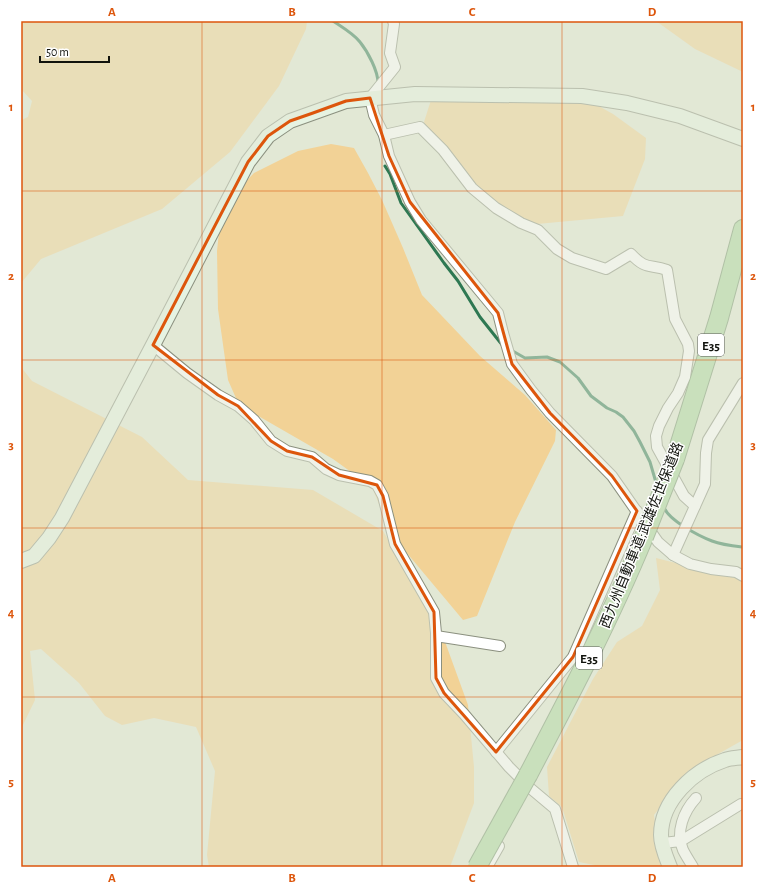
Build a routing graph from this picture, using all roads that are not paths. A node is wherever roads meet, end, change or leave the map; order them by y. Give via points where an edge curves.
1 (392, 21) edge
2 (370, 98) junction
3 (384, 135) junction
4 (743, 139) edge
5 (743, 229) edge
6 (153, 345) junction
7 (743, 383) edge
8 (695, 506) junction
9 (637, 511) junction
10 (673, 555) junction
11 (21, 561) edge
12 (743, 576) edge
13 (436, 636) junction
14 (500, 646) dead end
15 (496, 752) junction
16 (743, 757) edge
17 (529, 781) junction
18 (696, 798) dead end
19 (741, 804) dead end
20 (681, 841) junction
21 (663, 843) junction
22 (477, 867) edge
23 (488, 867) edge
24 (574, 867) edge
25 (670, 867) edge
26 (693, 867) edge

1 - 2 street via 394,24 390,53 395,67
2 - 3 street via 374,115
2 - 4 street via 415,94 582,96 627,103 680,116
2 - 6 street via 346,101 290,121 268,136 248,162
3 - 8 street via 420,127 485,200 521,223 538,230 557,249 572,258 606,269 631,254 638,262 647,266 667,270 676,320 689,351 685,377 659,426 656,436 657,447 684,496
3 - 9 street via 392,163 421,220 498,313 512,364 550,413 612,476
5 - 17 highway, 西九州自動車道;武雄佐世保道路 / E35, bridge via 719,318 674,459 644,537 590,658
6 - 11 street via 62,518 34,556
6 - 13 street via 212,391 238,406 254,420 271,441 287,451 312,458 339,475 370,481 377,485 383,496 395,544 434,612
7 - 8 street via 708,440 706,484
8 - 10 street
9 - 10 street via 658,542
9 - 15 street via 573,657
10 - 12 street via 690,564 736,572
13 - 14 street
13 - 15 street via 436,678 444,693
15 - 17 street
16 - 21 street via 726,759 687,781 664,814 661,835
17 - 22 highway, 西九州自動車道;武雄佐世保道路 / E35, bridge
17 - 23 street
17 - 24 street via 555,809
18 - 20 street via 682,819
19 - 20 street
20 - 21 street
20 - 26 street
21 - 25 street

